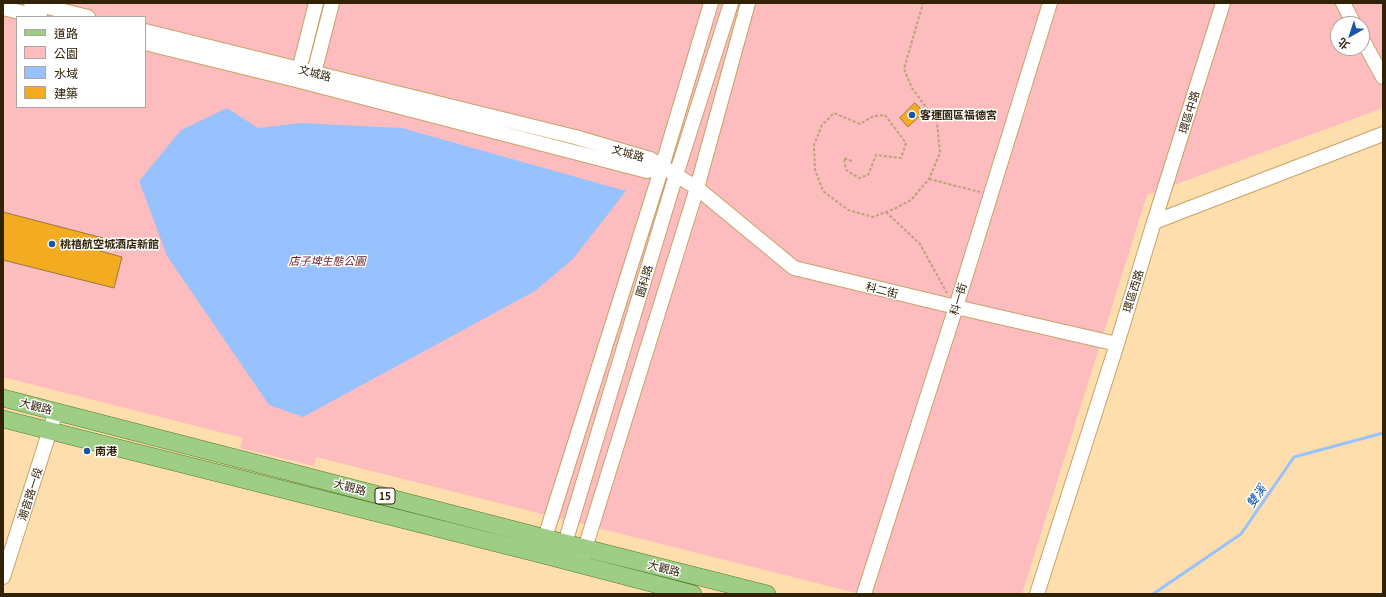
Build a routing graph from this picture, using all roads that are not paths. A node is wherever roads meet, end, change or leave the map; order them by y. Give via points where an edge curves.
1 (30, 3) edge
2 (316, 3) edge
3 (332, 3) edge
4 (711, 3) edge
5 (731, 3) edge
6 (748, 3) edge
7 (1050, 3) edge
8 (1224, 3) edge
9 (1343, 3) edge
10 (3, 8) edge
11 (36, 16) edge
12 (84, 16) edge
13 (1350, 16) edge
14 (146, 31) edge
15 (146, 43) edge
16 (1370, 53) edge
17 (298, 74) junction
18 (1383, 77) edge
19 (313, 79) junction
20 (1383, 134) edge
21 (662, 167) junction
22 (676, 175) junction
23 (697, 188) junction
24 (1154, 222) junction
25 (956, 307) junction
26 (1117, 344) junction
27 (3, 398) edge
28 (56, 411) junction
29 (3, 419) edge
30 (50, 431) junction
31 (542, 546) junction
32 (563, 551) junction
33 (582, 556) junction
34 (3, 577) edge
35 (693, 594) edge
36 (767, 594) edge
37 (864, 594) edge
38 (1037, 594) edge

1 - 12 street
2 - 17 street
3 - 19 street
4 - 21 street
5 - 22 street, 園科路
6 - 23 street
7 - 25 street, 科一街
8 - 24 street, 環區中路
9 - 13 street
10 - 11 street
14 - 17 street, 文城路
15 - 17 street, 文城路
16 - 18 street
17 - 19 street, 文城路
19 - 21 street, 文城路 via 647,171
20 - 24 street
21 - 22 street, 科二街
21 - 31 street
22 - 23 street, 科二街
22 - 32 street, 園科路
23 - 25 street, 科二街 via 794,268
23 - 33 street
24 - 26 street, 環區西路
25 - 26 street, 科二街
25 - 37 street, 科一街
26 - 38 street, 環區西路
27 - 28 main road, 大觀路 / 15
28 - 30 street, 潮音路一段
28 - 31 main road, 大觀路 / 15
29 - 30 main road, 大觀路 / 15
30 - 31 main road, 大觀路 / 15
30 - 34 street, 潮音路一段
31 - 32 main road, 大觀路 / 15
32 - 33 main road, 大觀路 / 15
33 - 35 main road, 大觀路 / 15
33 - 36 main road, 大觀路 / 15

